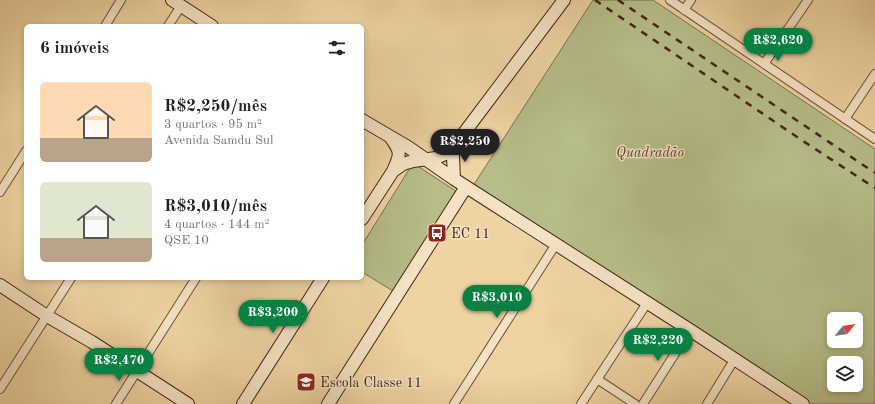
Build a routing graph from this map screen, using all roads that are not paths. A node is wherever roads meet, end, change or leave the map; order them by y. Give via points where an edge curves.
1 (121, 0) edge
2 (670, 0) edge
3 (690, 0) edge
4 (808, 0) edge
5 (176, 3) edge
6 (562, 3) edge
7 (684, 10) junction
8 (106, 24) edge
9 (169, 24) edge
10 (209, 24) edge
11 (764, 64) junction
12 (875, 74) edge
13 (845, 119) junction
14 (364, 121) edge
15 (391, 138) junction
16 (875, 139) edge
17 (455, 145) junction
18 (24, 154) edge
19 (425, 159) junction
20 (393, 171) junction
21 (454, 179) junction
22 (466, 186) junction
23 (0, 192) edge
24 (364, 216) edge
25 (556, 244) junction
26 (70, 280) edge
27 (195, 280) edge
28 (322, 280) edge
29 (0, 285) edge
30 (647, 303) junction
31 (47, 316) junction
32 (690, 330) junction
33 (734, 360) junction
34 (138, 371) junction
35 (597, 379) junction
36 (0, 389) edge
37 (116, 404) edge
38 (188, 404) edge
39 (243, 404) edge
40 (328, 404) edge
41 (454, 404) edge
42 (581, 404) edge
43 (635, 404) edge
44 (643, 404) edge
45 (707, 404) edge
46 (803, 404) edge

1 - 8 street
2 - 7 street
3 - 7 street
4 - 11 street
5 - 9 street
5 - 10 street
6 - 17 street
7 - 11 street
11 - 13 street
12 - 13 street
13 - 16 street
14 - 15 street
15 - 19 street
15 - 20 street via 399,154
17 - 19 street via 436,158
17 - 21 street
18 - 23 street
19 - 20 street via 413,161
19 - 21 street
20 - 24 street
21 - 22 street
22 - 25 street
22 - 40 street
25 - 30 street
25 - 41 street
26 - 31 street
27 - 34 street
28 - 39 street
29 - 31 street
30 - 32 street
30 - 35 street
31 - 34 street
31 - 36 street
32 - 33 street
32 - 44 street
33 - 45 street
33 - 46 street
34 - 37 street
34 - 38 street
35 - 42 street
35 - 43 street

